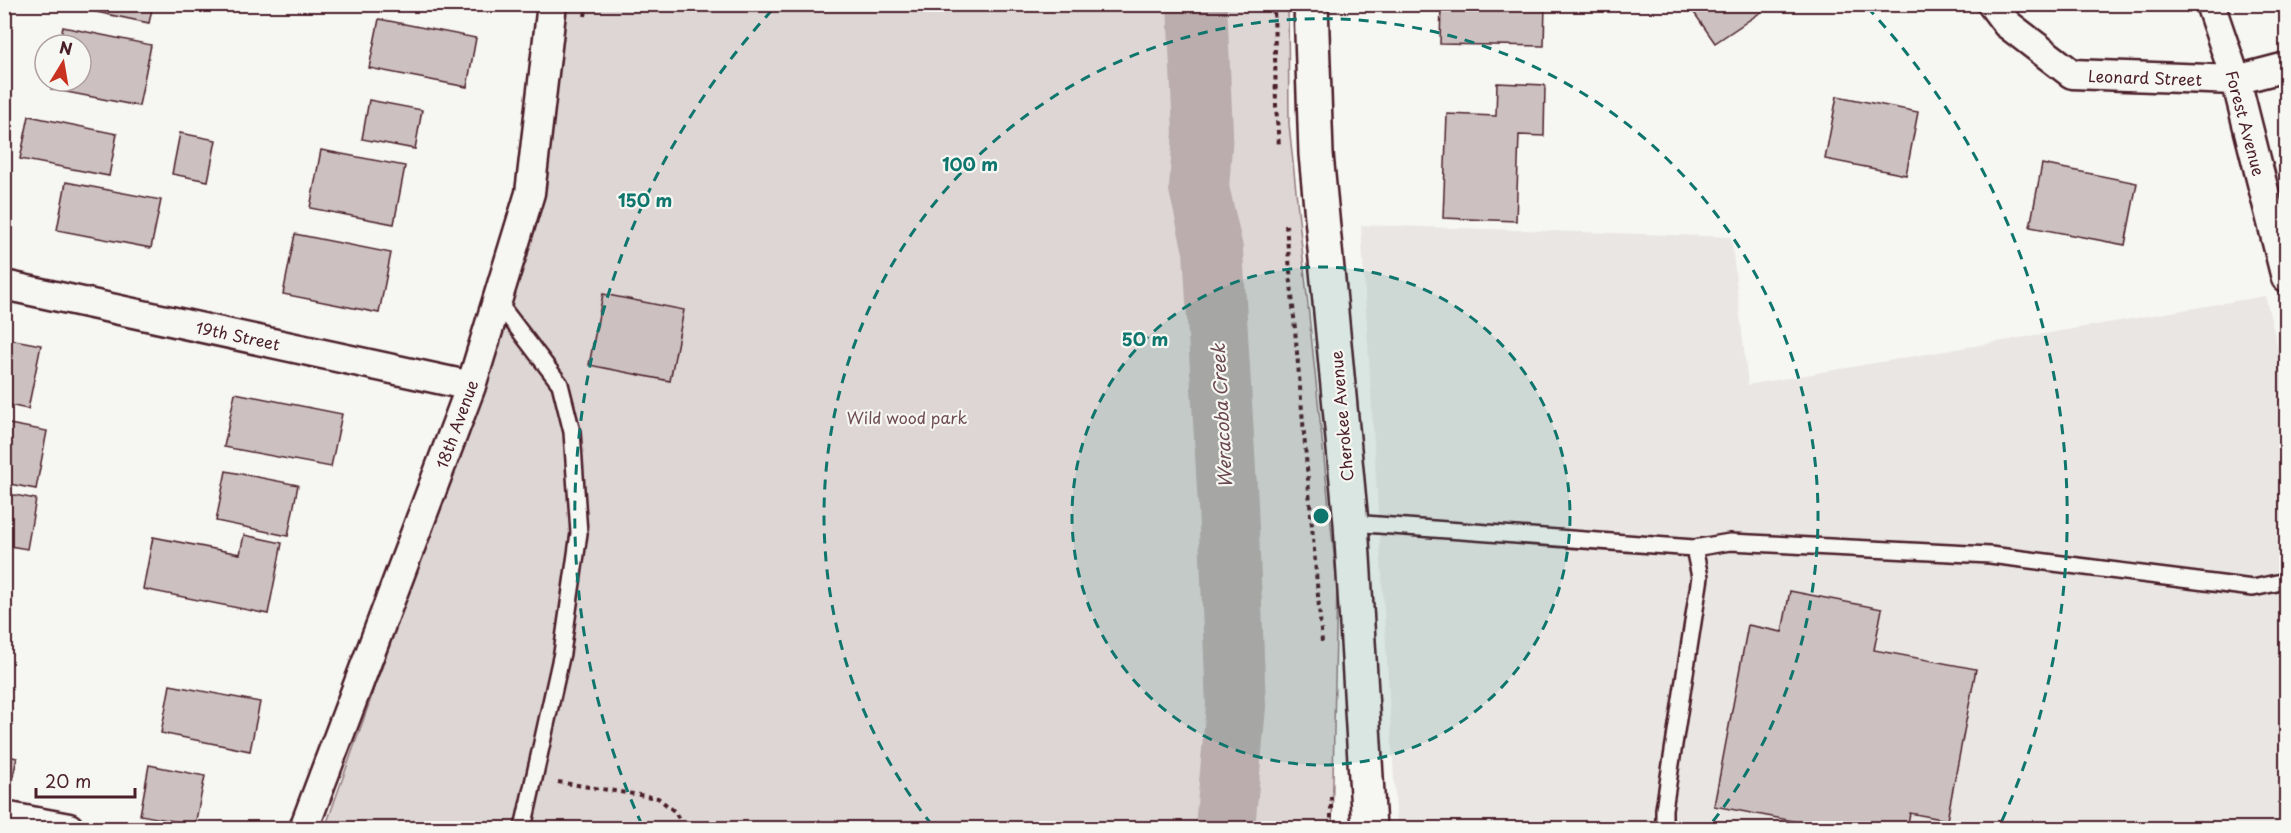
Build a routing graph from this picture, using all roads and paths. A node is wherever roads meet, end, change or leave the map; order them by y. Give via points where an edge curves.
1 (552, 4) edge
2 (1274, 4) edge
3 (1311, 4) edge
4 (1992, 4) edge
5 (2210, 4) edge
6 (2286, 67) edge
7 (2236, 80) junction
8 (1280, 153) dead end
9 (1286, 224) dead end
10 (2286, 278) edge
11 (4, 285) edge
12 (497, 301) junction
13 (471, 386) junction
14 (1351, 523) junction
15 (1694, 548) junction
16 (2286, 581) edge
17 (1322, 648) dead end
18 (534, 779) junction
19 (1331, 785) dead end
20 (4, 816) edge
21 (69, 828) edge
22 (304, 828) edge
23 (523, 828) edge
24 (686, 828) edge
25 (1331, 828) edge
26 (1369, 828) edge
27 (1664, 828) edge

1 - 12 street, 18th Avenue via 530,193
2 - 8 path
3 - 14 street, Cherokee Avenue via 1316,154
4 - 7 street, Leonard Street via 2007,24 2072,74
5 - 7 street, Forest Avenue
6 - 7 street, Leonard Street
7 - 10 street, Forest Avenue
9 - 17 path
11 - 13 street, 19th Street
12 - 13 street, 18th Avenue
12 - 18 lane via 560,384 572,432 579,533 562,653
13 - 22 street, 18th Avenue
14 - 15 lane
14 - 26 street, Cherokee Avenue
15 - 16 lane via 1730,542 1990,555 2253,588
15 - 27 lane via 1700,577
18 - 23 lane
18 - 24 path via 658,798
19 - 25 path
20 - 21 street

